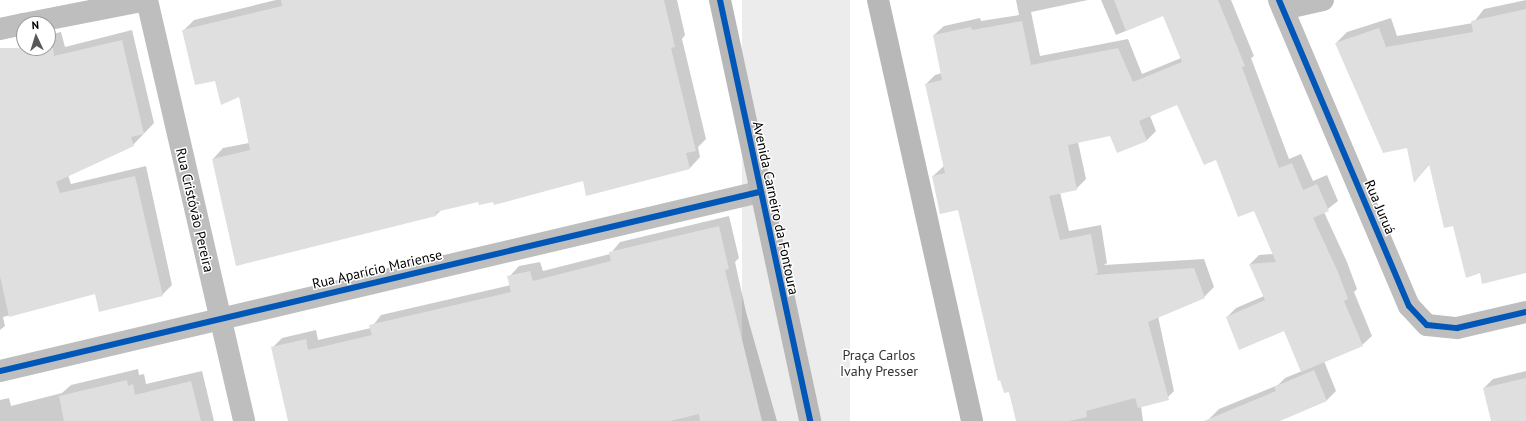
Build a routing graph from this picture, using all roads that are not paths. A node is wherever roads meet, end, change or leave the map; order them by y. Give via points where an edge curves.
1 (146, 0) edge
2 (720, 0) edge
3 (878, 0) edge
4 (1323, 0) edge
5 (1281, 5) edge
6 (56, 18) edge
7 (16, 26) edge
8 (0, 29) edge
9 (759, 192) junction
10 (1526, 312) edge
11 (220, 318) junction
12 (0, 371) edge
13 (244, 421) edge
14 (810, 421) edge
15 (972, 421) edge

1 - 6 street
1 - 11 street, Rua Cristóvão Pereira
2 - 9 main road, Avenida Carneiro da Fontoura
3 - 15 main road
4 - 5 street
5 - 10 street, Rua Juruá via 1409,306 1426,325 1457,328
7 - 8 street
9 - 11 street, Rua Aparício Mariense
9 - 14 main road, Avenida Carneiro da Fontoura
11 - 12 street, Rua Aparício Mariense
11 - 13 street, Rua Cristóvão Pereira

